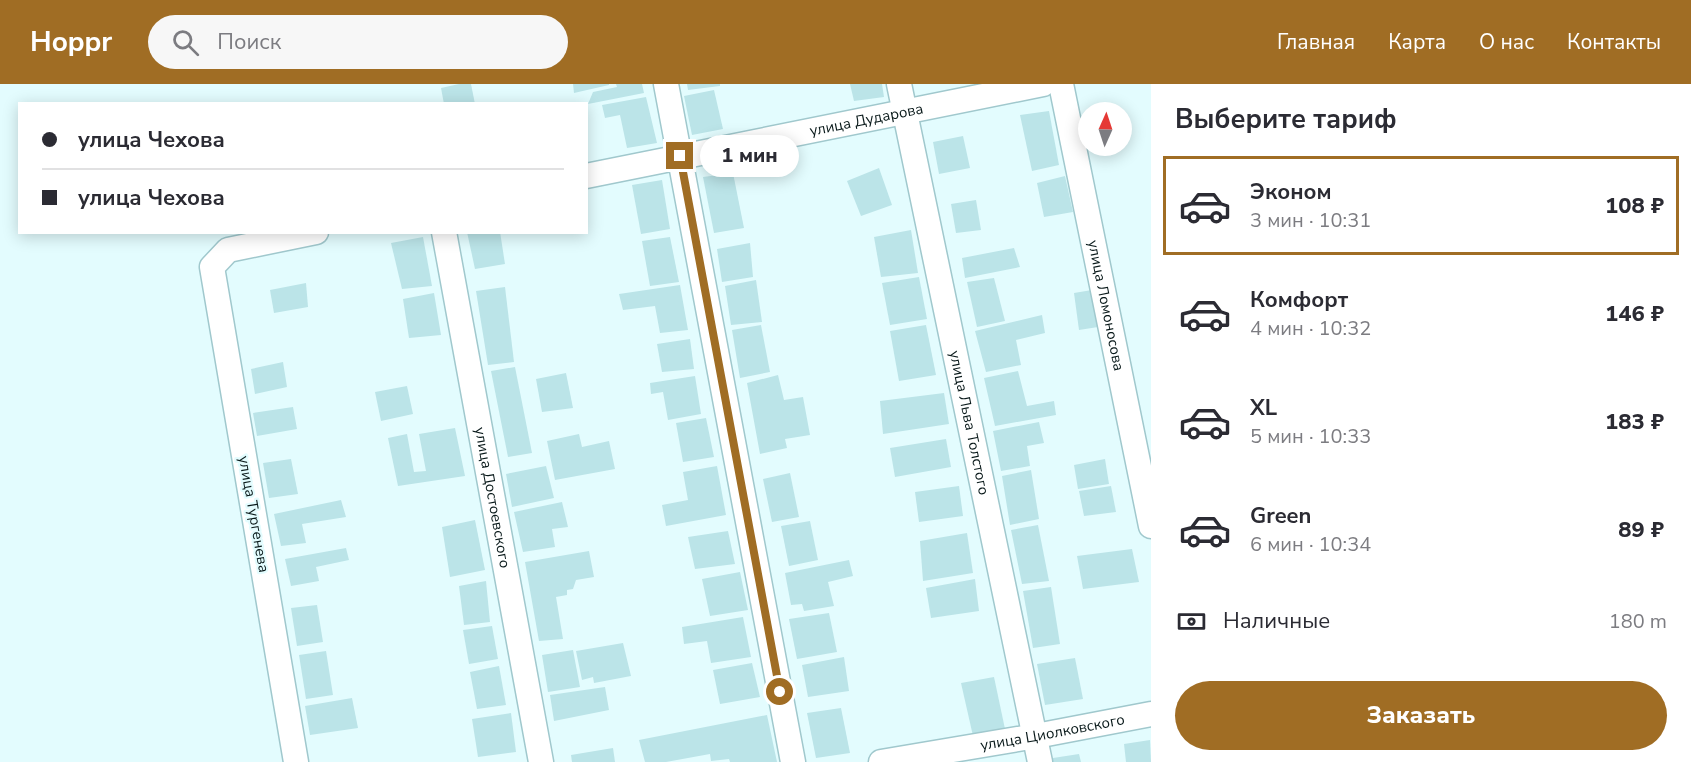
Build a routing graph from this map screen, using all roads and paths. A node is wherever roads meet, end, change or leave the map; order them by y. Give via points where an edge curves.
1 (666, 84) edge
2 (899, 84) edge
3 (1042, 84) edge
4 (1061, 84) edge
5 (905, 113) junction
6 (680, 156) junction
7 (588, 176) edge
8 (306, 234) edge
9 (444, 234) edge
10 (1151, 526) edge
11 (1151, 714) edge
12 (1036, 736) junction
13 (296, 762) edge
14 (541, 762) edge
15 (793, 762) edge
16 (881, 762) edge
17 (1040, 762) edge

1 - 6 street
2 - 5 street, улица Льва Толстого
3 - 5 street, улица Дударова
4 - 10 street, улица Ломоносова
5 - 6 street, улица Дударова
5 - 12 street, улица Льва Толстого
6 - 7 street, улица Дударова
6 - 15 street
8 - 13 street, улица Тургенева via 228,250 212,267
9 - 14 street, улица Достоевского
11 - 12 street, улица Циолковского
12 - 16 street, улица Циолковского
12 - 17 street, улица Льва Толстого

